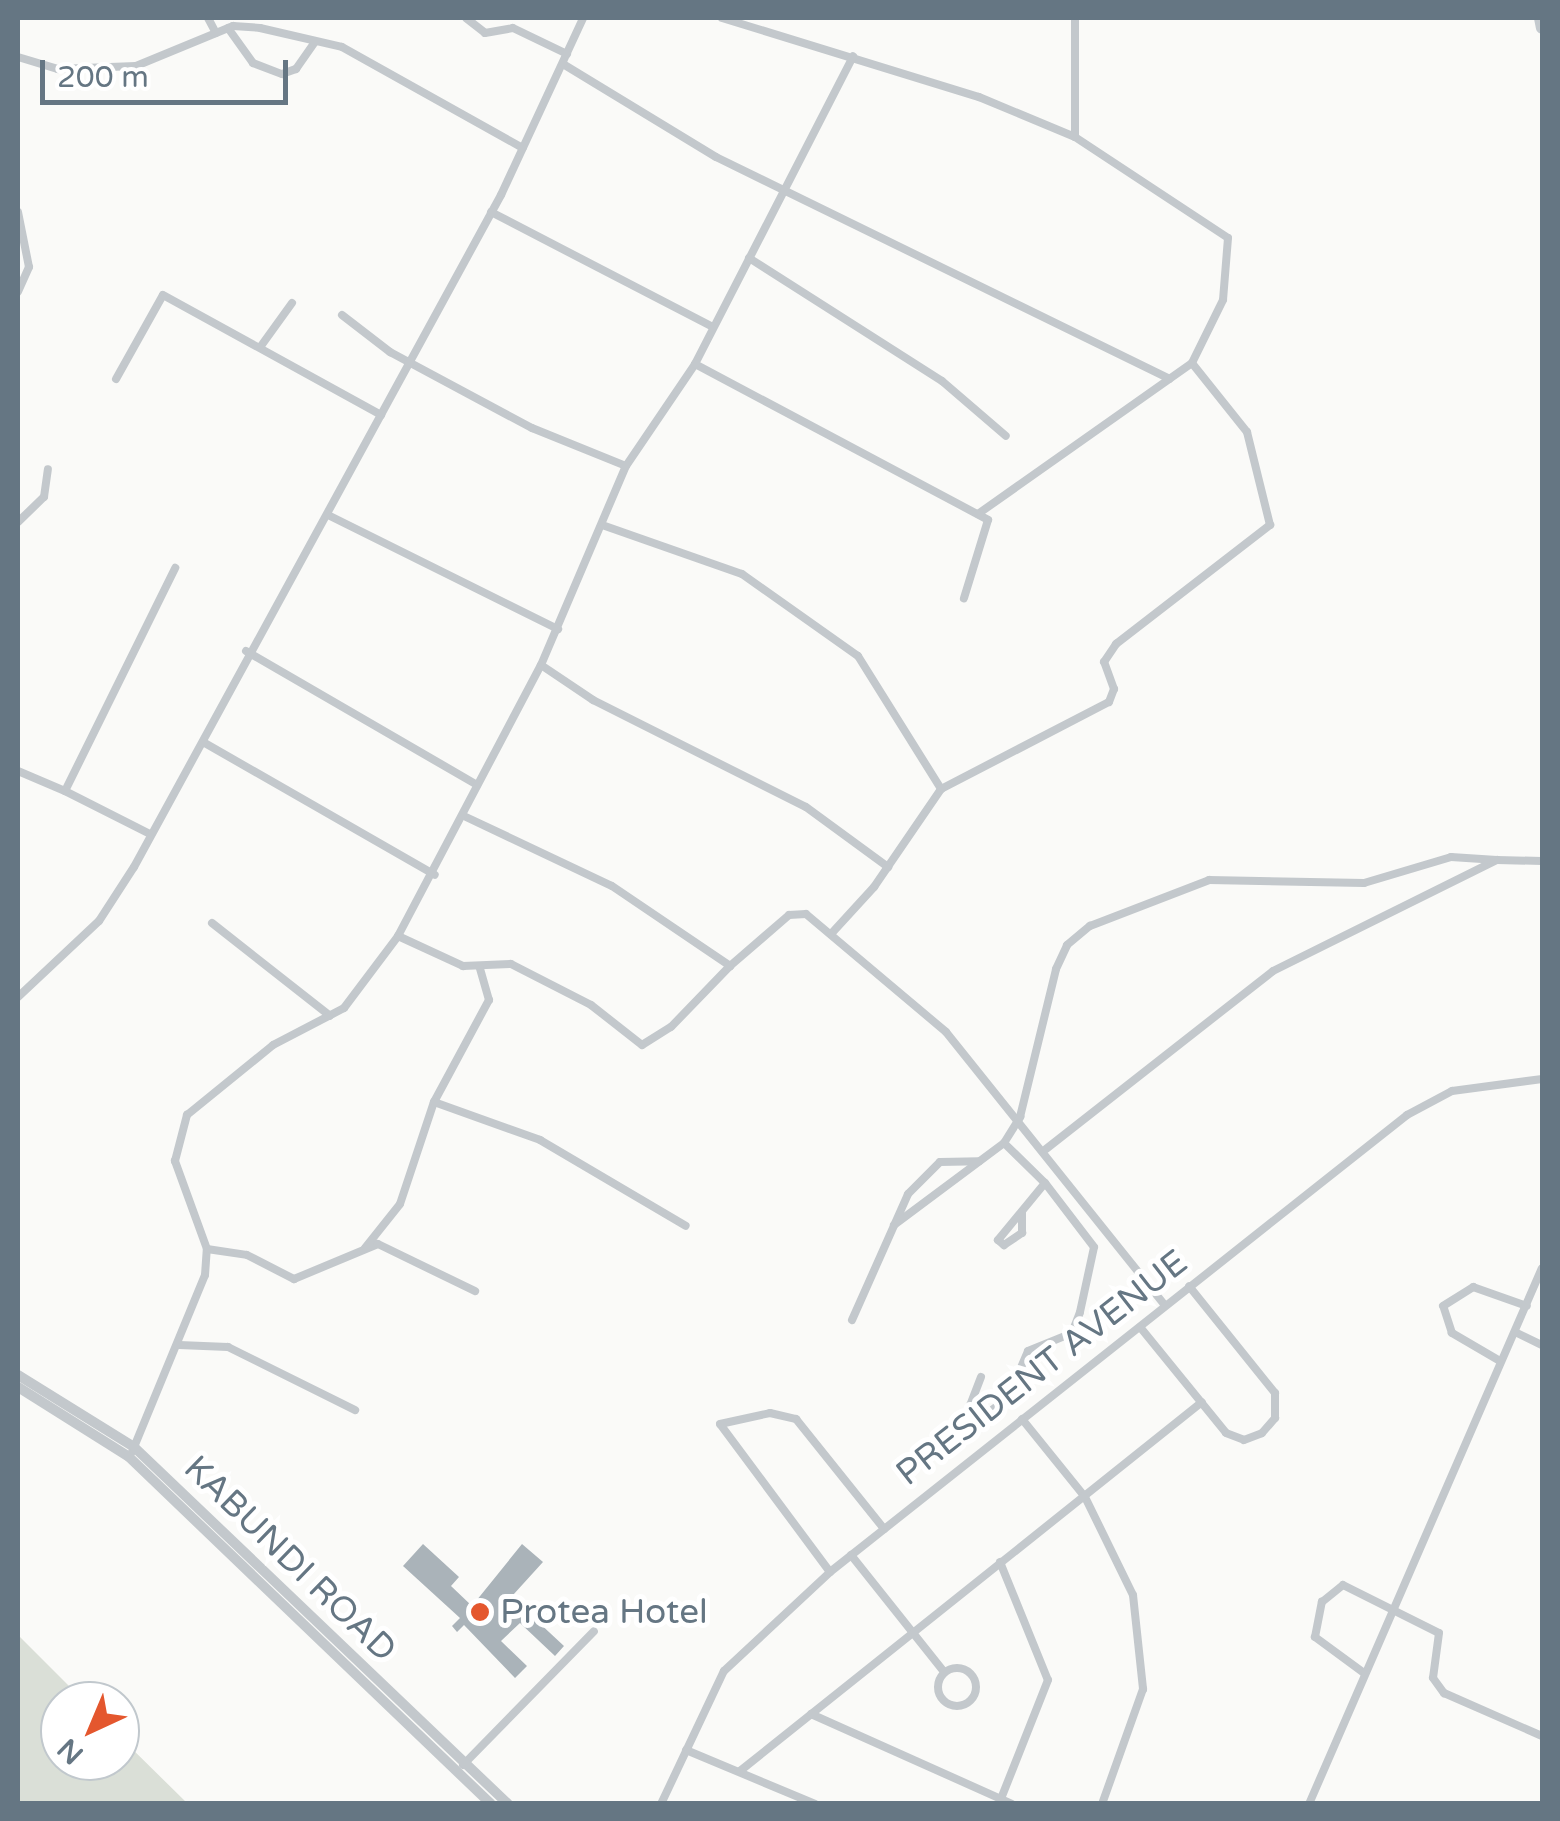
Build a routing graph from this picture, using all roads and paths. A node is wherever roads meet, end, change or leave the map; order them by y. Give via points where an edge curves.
1 (208, 18) edge
2 (466, 18) edge
3 (584, 18) edge
4 (722, 18) edge
5 (1075, 18) edge
6 (1540, 18) edge
7 (228, 28) junction
8 (1542, 28) edge
9 (213, 36) junction
10 (314, 44) junction
11 (567, 54) junction
12 (853, 56) junction
13 (18, 57) edge
14 (563, 64) junction
15 (1075, 137) junction
16 (523, 148) junction
17 (789, 187) junction
18 (18, 211) edge
19 (491, 212) junction
20 (749, 258) junction
21 (18, 292) edge
22 (292, 303) dead end
23 (342, 315) dead end
24 (713, 327) junction
25 (261, 346) junction
26 (410, 362) junction
27 (1192, 363) junction
28 (695, 364) junction
29 (116, 379) dead end
30 (1170, 379) junction
31 (382, 415) junction
32 (1006, 436) dead end
33 (626, 466) junction
34 (48, 469) dead end
35 (978, 514) junction
36 (328, 515) junction
37 (18, 522) edge
38 (605, 526) junction
39 (175, 568) dead end
40 (964, 598) dead end
41 (558, 629) junction
42 (246, 651) junction
43 (541, 665) junction
44 (202, 742) junction
45 (18, 771) edge
46 (477, 785) junction
47 (941, 789) junction
48 (65, 791) junction
49 (466, 817) junction
50 (150, 834) junction
51 (1497, 860) junction
52 (1542, 862) edge
53 (888, 867) junction
54 (435, 875) junction
55 (212, 923) dead end
56 (831, 934) junction
57 (398, 936) junction
58 (480, 966) junction
59 (730, 966) junction
60 (18, 998) edge
61 (330, 1016) junction
62 (1542, 1079) edge
63 (434, 1102) junction
64 (1020, 1117) junction
65 (1004, 1143) junction
66 (1046, 1149) junction
67 (980, 1160) junction
68 (1045, 1183) junction
69 (1022, 1212) dead end
70 (894, 1225) junction
71 (686, 1226) dead end
72 (365, 1248) junction
73 (207, 1249) junction
74 (1542, 1268) edge
75 (1190, 1286) junction
76 (475, 1291) dead end
77 (1165, 1305) junction
78 (1527, 1306) junction
79 (852, 1320) dead end
80 (1140, 1327) junction
81 (1515, 1332) junction
82 (1542, 1345) edge
83 (180, 1346) junction
84 (1500, 1361) junction
85 (18, 1374) edge
86 (982, 1377) dead end
87 (18, 1386) edge
88 (1202, 1402) junction
89 (355, 1410) dead end
90 (1022, 1420) junction
91 (132, 1452) junction
92 (1085, 1497) junction
93 (884, 1529) junction
94 (851, 1555) junction
95 (1000, 1562) junction
96 (830, 1572) junction
97 (1394, 1604) junction
98 (594, 1631) dead end
99 (912, 1633) junction
100 (944, 1672) junction
101 (1364, 1673) junction
102 (811, 1714) junction
103 (1542, 1736) edge
104 (686, 1750) junction
105 (460, 1768) junction
106 (740, 1771) junction
107 (1001, 1799) junction
108 (492, 1804) edge
109 (508, 1804) edge
110 (661, 1804) edge
111 (815, 1804) edge
112 (1012, 1804) edge
113 (1102, 1804) edge
114 (1309, 1804) edge

1 - 9 street via 218,30
2 - 11 street via 485,33 513,28
3 - 11 street
4 - 12 street
5 - 15 street
6 - 8 highway
7 - 9 street
7 - 10 street via 260,28
7 - 10 street via 253,63 282,74
9 - 13 street via 136,66 58,69
10 - 16 street via 342,47
11 - 14 street
12 - 15 street
12 - 17 street
14 - 16 street
14 - 17 street via 716,156
15 - 27 street via 1228,238 1223,300
16 - 19 street
17 - 20 street
17 - 30 street
18 - 21 street via 29,267
19 - 24 street
19 - 26 street
20 - 24 street
20 - 32 street via 942,382
22 - 25 street
23 - 26 street
24 - 28 street
25 - 29 street via 162,295
25 - 31 street
26 - 31 street
26 - 33 street via 561,442
27 - 30 street
27 - 47 street via 1247,432 1270,525 1116,644 1104,662 1114,690 1109,702
28 - 33 street
28 - 35 street
30 - 35 street
31 - 36 street
33 - 38 street
34 - 37 street via 44,497
35 - 40 street via 988,525
36 - 41 street
36 - 42 street
38 - 41 street
38 - 47 street via 742,574 858,656
39 - 48 street
41 - 43 street
42 - 44 street
42 - 46 street
43 - 46 street
43 - 53 street via 593,700 806,808
44 - 50 street
44 - 54 street
45 - 48 street
46 - 49 street
47 - 53 street
48 - 50 street
49 - 54 street
49 - 59 street via 612,886
50 - 60 street via 99,921
51 - 52 street
51 - 64 street via 1450,857 1364,883 1209,880 1090,926 1067,945 1056,969
51 - 66 street via 1246,988
53 - 56 street
54 - 57 street
55 - 61 street
56 - 59 street via 796,912
56 - 64 street via 946,1032
57 - 58 street via 444,960
57 - 61 street via 360,991
58 - 59 street via 512,964 591,1005 642,1045 671,1028
58 - 63 street via 489,1000
61 - 73 street via 238,1069 186,1115 177,1136 179,1186
62 - 75 street, PRESIDENT AVENUE via 1452,1091 1407,1114
63 - 71 street via 540,1140
63 - 72 street via 400,1204
64 - 65 street
64 - 66 street
65 - 67 street
65 - 68 street
66 - 77 street
67 - 70 street
67 - 70 street via 940,1162 908,1194
68 - 69 street
68 - 86 street via 1094,1246 1080,1312 1072,1332 1028,1351 1008,1398 984,1416 970,1405
70 - 79 street
72 - 73 street via 294,1279 247,1255
72 - 76 street via 393,1247
73 - 83 street
74 - 78 street
75 - 77 street, PRESIDENT AVENUE
75 - 88 street via 1272,1386 1278,1405 1272,1423 1244,1440 1226,1432
77 - 80 street, PRESIDENT AVENUE
78 - 81 street
78 - 84 street via 1473,1287 1443,1306 1452,1333
80 - 88 street
80 - 90 street, PRESIDENT AVENUE
81 - 82 street
81 - 84 street
83 - 89 street via 228,1347
83 - 91 street
84 - 97 street
85 - 91 street, KABUNDI ROAD
87 - 91 street, KABUNDI ROAD
88 - 92 street
90 - 92 street
90 - 93 street, PRESIDENT AVENUE
91 - 105 street, KABUNDI ROAD
92 - 95 street
92 - 113 street via 1133,1595 1145,1671 1130,1738
93 - 94 street, PRESIDENT AVENUE
93 - 96 street via 796,1418 770,1413 720,1424
94 - 96 street, PRESIDENT AVENUE
94 - 99 street
95 - 99 street
95 - 107 street via 1048,1680
96 - 104 street, PRESIDENT AVENUE via 734,1659
97 - 101 street
97 - 101 street via 1343,1585 1316,1615 1318,1644
97 - 103 street via 1442,1640 1433,1672 1438,1689
98 - 105 street
99 - 100 street
99 - 102 street
100 - 100 street via 972,1675 969,1703 942,1700
101 - 114 street
102 - 106 street
102 - 107 street
104 - 106 street
104 - 110 street, PRESIDENT AVENUE
105 - 108 street, KABUNDI ROAD
105 - 109 street, KABUNDI ROAD
106 - 111 street
107 - 112 street

